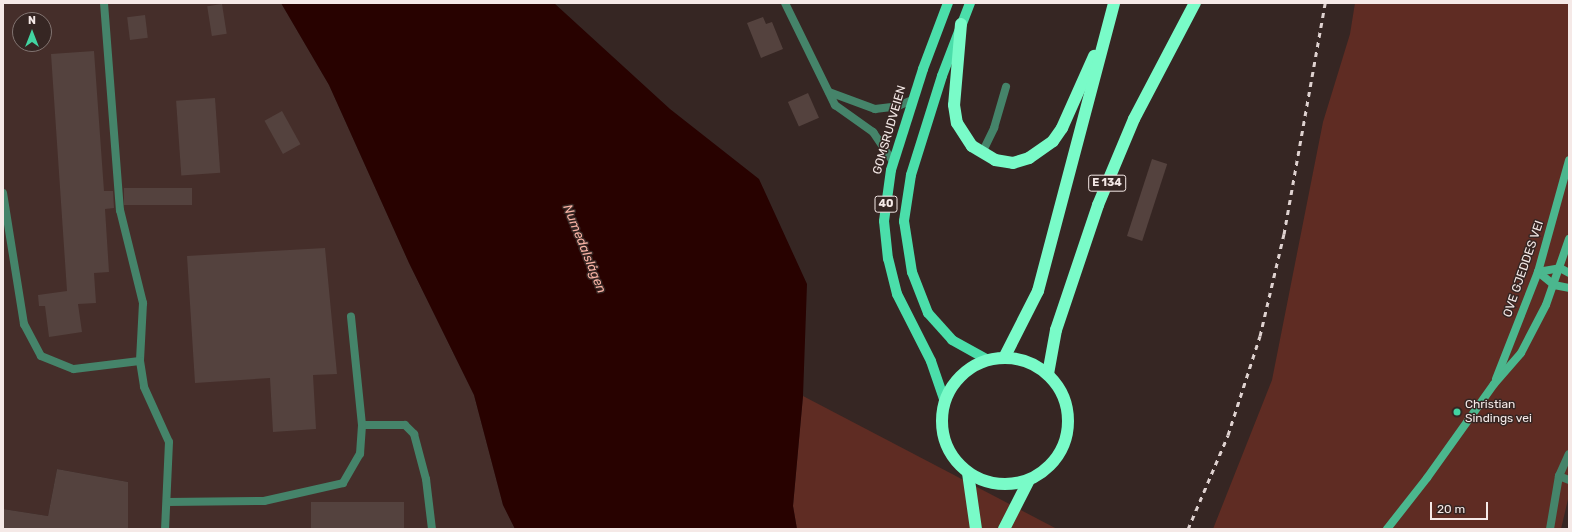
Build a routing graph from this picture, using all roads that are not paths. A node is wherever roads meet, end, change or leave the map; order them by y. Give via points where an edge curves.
1 (104, 3) edge
2 (785, 3) edge
3 (948, 3) edge
4 (970, 3) edge
5 (1114, 3) edge
6 (1195, 3) edge
7 (961, 24) junction
8 (1108, 24) junction
9 (1006, 87) dead end
10 (829, 92) junction
11 (912, 100) junction
12 (982, 153) junction
13 (1569, 160) edge
14 (893, 162) junction
15 (3, 193) edge
16 (1569, 239) edge
17 (1560, 268) junction
18 (1538, 272) junction
19 (1569, 273) edge
20 (1554, 286) junction
21 (1569, 288) edge
22 (351, 317) dead end
23 (1004, 358) junction
24 (988, 360) junction
25 (140, 361) junction
26 (1048, 374) junction
27 (1494, 384) junction
28 (944, 402) junction
29 (362, 424) junction
30 (1569, 454) edge
31 (968, 472) junction
32 (1559, 476) junction
33 (1029, 480) junction
34 (1569, 480) edge
35 (167, 502) junction
36 (165, 529) edge
37 (432, 529) edge
38 (976, 529) edge
39 (1004, 529) edge
40 (1387, 529) edge
41 (1550, 529) edge

1 - 25 street via 120,210 143,303
2 - 10 street
3 - 11 main road, GOMSRUDVEIEN / 40
4 - 7 main road, 40
5 - 8 highway, E 134
6 - 26 highway, E 134 via 1137,112 1104,191 1056,330
7 - 12 highway, E 134 via 954,105 957,123 964,138
7 - 24 main road, 40 via 911,175 904,221 912,272 928,314 952,340
8 - 12 highway, E 134 via 1062,128 1053,141 1029,158 1013,163 995,160
8 - 23 highway, E 134 via 1038,291
9 - 12 street via 994,128
10 - 11 street via 875,109 898,106
10 - 14 street via 835,105 873,132
11 - 14 main road, GOMSRUDVEIEN / 40
13 - 18 street, OVE GJEDDES VEI
14 - 28 main road, GOMSRUDVEIEN / 40 via 884,221 888,259 904,310 927,354
15 - 25 street via 24,324 41,356 74,369
16 - 17 street, OVE GJEDDES VEI
17 - 18 street
17 - 19 street
17 - 20 street, OVE GJEDDES VEI
18 - 20 street
18 - 27 street, OVE GJEDDES VEI
20 - 21 street
20 - 27 street, OVE GJEDDES VEI via 1521,353
22 - 29 street
23 - 24 highway
23 - 26 highway via 1028,361
24 - 28 highway via 962,375
25 - 35 street via 144,387 169,442
26 - 33 highway via 1065,400 1068,432 1055,461
27 - 40 street, OVE GJEDDES VEI
28 - 31 highway via 942,426 945,442 952,456
29 - 35 street via 360,454 343,484 264,502
29 - 37 street via 405,425 414,434 426,479
30 - 32 street
31 - 33 highway via 998,484
31 - 38 highway
32 - 34 street
32 - 41 street
33 - 39 highway
35 - 36 street

